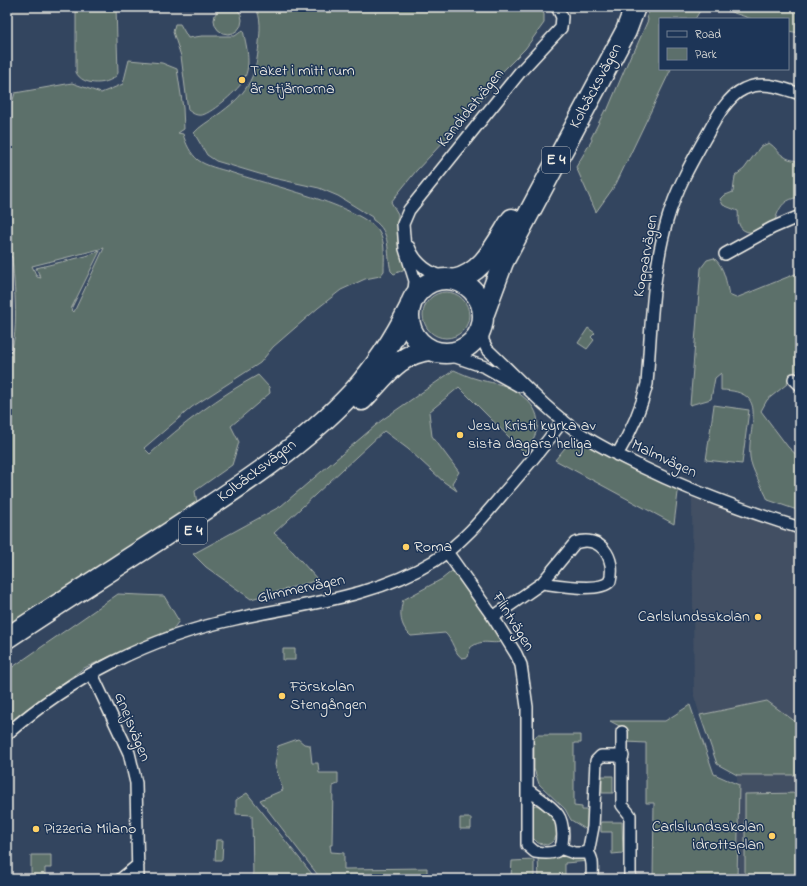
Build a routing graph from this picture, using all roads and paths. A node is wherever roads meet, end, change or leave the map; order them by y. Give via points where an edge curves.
1 (557, 7) edge
2 (625, 7) edge
3 (635, 7) edge
4 (800, 94) edge
5 (800, 216) edge
6 (404, 231) junction
7 (724, 254) dead end
8 (450, 280) junction
9 (411, 303) junction
10 (483, 319) junction
11 (438, 351) junction
12 (529, 391) junction
13 (563, 420) junction
14 (617, 455) junction
15 (800, 528) edge
16 (447, 552) junction
17 (542, 583) junction
18 (493, 617) junction
19 (7, 638) edge
20 (7, 652) edge
21 (92, 674) junction
22 (622, 732) dead end
23 (7, 734) edge
24 (623, 756) junction
25 (527, 789) junction
26 (560, 848) junction
27 (588, 853) junction
28 (138, 865) junction
29 (121, 879) edge
30 (138, 879) edge
31 (592, 879) edge
32 (630, 879) edge

1 - 6 street, Kandidatvägen via 562,17 561,28 520,72 409,210 403,224
2 - 8 highway, Kolbäcksvägen / E 4 via 617,29 534,186 481,266 472,274
3 - 10 highway, Kolbäcksvägen / E 4 via 626,31 503,262
4 - 14 street, Kopparvägen via 762,84 744,88 736,93 719,115 690,165 671,208 660,247 643,399 630,432
5 - 7 street
6 - 8 street via 412,253 419,263 434,275
6 - 9 street, Kandidatvägen via 405,249 415,281
8 - 9 highway, E 4 via 437,280 427,284
8 - 10 highway via 465,284 474,293 482,308
9 - 11 highway via 409,321 414,335 419,341
9 - 19 highway, Kolbäcksvägen / E 4 via 395,336 373,368 353,392 306,435 223,497
10 - 11 highway, E 4 via 472,342 459,350
10 - 12 street, Malmvägen via 483,341 486,349
11 - 12 street, Malmvägen via 485,367
11 - 20 highway, Kolbäcksvägen / E 4 via 418,351 403,359 319,439 260,485
12 - 13 street, Malmvägen
13 - 14 street, Malmvägen
13 - 16 street, Glimmervägen via 479,522
14 - 15 street, Malmvägen via 679,485
16 - 18 street, Flintvägen
16 - 21 street, Glimmervägen via 414,572 366,591 195,629 144,647
17 - 17 street via 603,586 610,581 612,562 602,548 592,542 581,541 570,547
17 - 18 street
18 - 25 street, Flintvägen via 521,664 527,707
21 - 23 street, Glimmervägen via 37,710
21 - 28 street, Gnejsvägen via 128,753 134,774
22 - 24 street
24 - 27 street via 601,756 596,760 594,820
24 - 32 street via 622,805 630,815
25 - 26 street via 558,814 561,821
25 - 26 street, Flintvägen via 527,845 530,850 541,852 556,851
26 - 27 street, Flintvägen via 574,853
27 - 31 street via 592,861
28 - 29 street
28 - 30 street, Gnejsvägen

